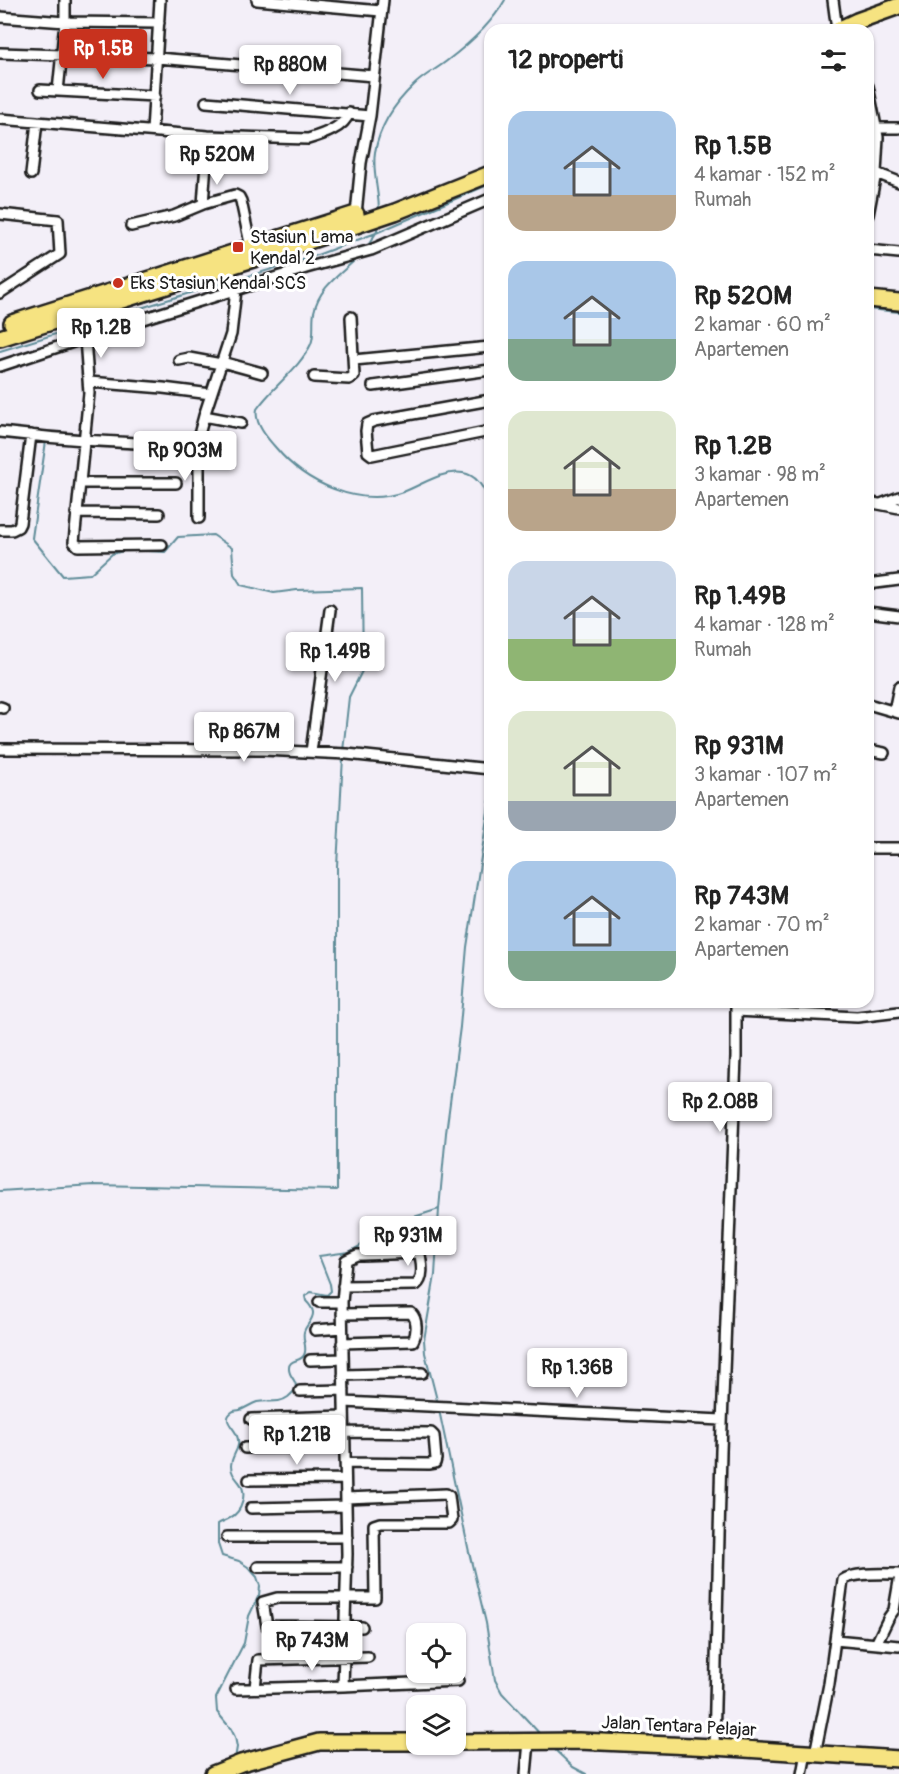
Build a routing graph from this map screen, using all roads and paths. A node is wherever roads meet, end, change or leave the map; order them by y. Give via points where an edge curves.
1 (65, 0) edge
2 (160, 0) edge
3 (257, 0) edge
4 (383, 0) edge
5 (833, 0) edge
6 (899, 6) edge
7 (381, 11) junction
8 (0, 18) edge
9 (65, 22) junction
10 (159, 22) junction
11 (837, 24) edge
12 (861, 24) edge
13 (0, 53) edge
14 (62, 56) junction
15 (157, 57) junction
16 (374, 76) junction
17 (40, 90) dead end
18 (58, 91) junction
19 (155, 96) junction
20 (206, 102) dead end
21 (349, 113) junction
22 (370, 116) junction
23 (874, 118) edge
24 (0, 119) edge
25 (37, 122) junction
26 (876, 128) junction
27 (899, 128) edge
28 (152, 132) junction
29 (208, 136) junction
30 (484, 167) edge
31 (876, 173) junction
32 (31, 174) dead end
33 (484, 176) edge
34 (899, 182) edge
35 (874, 183) edge
36 (484, 202) edge
37 (203, 204) junction
38 (393, 208) junction
39 (0, 214) edge
40 (361, 216) junction
41 (131, 226) dead end
42 (251, 248) junction
43 (874, 250) edge
44 (899, 253) edge
45 (229, 269) junction
46 (235, 289) junction
47 (0, 293) edge
48 (874, 300) edge
49 (899, 302) edge
50 (351, 317) dead end
51 (0, 327) edge
52 (0, 338) edge
53 (86, 338) junction
54 (484, 348) edge
55 (179, 360) dead end
56 (354, 360) junction
57 (222, 363) junction
58 (0, 366) edge
59 (484, 371) edge
60 (262, 373) dead end
61 (314, 378) dead end
62 (89, 382) junction
63 (373, 386) dead end
64 (211, 394) junction
65 (484, 401) edge
66 (204, 416) junction
67 (240, 423) dead end
68 (484, 432) edge
69 (0, 433) edge
70 (30, 435) junction
71 (85, 440) junction
72 (199, 444) junction
73 (80, 483) junction
74 (176, 483) dead end
75 (899, 497) edge
76 (874, 503) edge
77 (881, 504) junction
78 (899, 508) edge
79 (76, 513) junction
80 (159, 514) dead end
81 (199, 518) dead end
82 (0, 530) edge
83 (162, 545) dead end
84 (899, 580) edge
85 (874, 583) edge
86 (330, 610) dead end
87 (874, 613) edge
88 (899, 616) edge
89 (899, 687) edge
90 (874, 706) edge
91 (896, 712) edge
92 (0, 749) edge
93 (874, 751) edge
94 (311, 752) junction
95 (885, 753) dead end
96 (484, 769) edge
97 (874, 848) edge
98 (899, 848) edge
99 (736, 1008) edge
100 (747, 1008) edge
101 (899, 1012) edge
102 (343, 1286) junction
103 (319, 1302) dead end
104 (342, 1302) junction
105 (342, 1314) junction
106 (342, 1328) junction
107 (315, 1330) dead end
108 (342, 1343) junction
109 (343, 1359) junction
110 (310, 1360) dead end
111 (422, 1373) dead end
112 (343, 1375) junction
113 (344, 1390) junction
114 (300, 1391) dead end
115 (344, 1402) junction
116 (344, 1416) junction
117 (251, 1419) dead end
118 (722, 1420) junction
119 (344, 1432) junction
120 (245, 1448) dead end
121 (345, 1448) junction
122 (345, 1463) junction
123 (345, 1479) junction
124 (249, 1480) dead end
125 (346, 1502) junction
126 (251, 1508) dead end
127 (347, 1537) junction
128 (226, 1538) dead end
129 (258, 1567) dead end
130 (347, 1567) junction
131 (899, 1574) edge
132 (899, 1581) edge
133 (346, 1598) junction
134 (345, 1627) junction
135 (362, 1627) dead end
136 (835, 1640) junction
137 (876, 1644) junction
138 (899, 1646) edge
139 (368, 1657) dead end
140 (344, 1658) junction
141 (412, 1683) edge
142 (343, 1686) junction
143 (255, 1688) junction
144 (236, 1689) dead end
145 (406, 1742) edge
146 (466, 1742) edge
147 (533, 1742) junction
148 (714, 1747) junction
149 (810, 1754) junction
150 (899, 1759) edge
151 (213, 1774) edge
152 (526, 1774) edge
153 (802, 1774) edge

1 - 9 street
2 - 10 street
3 - 7 street
4 - 7 street
5 - 11 street
6 - 12 highway
7 - 16 street
8 - 9 street
9 - 10 street
9 - 14 street
10 - 15 street
13 - 14 street
14 - 15 street
14 - 18 street
15 - 16 street
15 - 19 street
16 - 22 street
17 - 18 street
18 - 19 street
19 - 28 street
20 - 21 street
21 - 22 street
21 - 29 street via 344,122 308,139
22 - 40 street via 361,163
23 - 26 street
24 - 25 street
25 - 28 street
25 - 32 street
26 - 27 street
26 - 31 street
28 - 29 street
29 - 37 street
30 - 38 highway
31 - 34 street
31 - 35 street
33 - 38 highway
36 - 46 street via 371,250
37 - 41 street via 174,216
37 - 42 street via 239,197
38 - 40 highway
39 - 47 street via 58,220 60,254
40 - 42 highway
40 - 45 highway
42 - 51 highway
43 - 44 street
45 - 46 street
45 - 52 highway
46 - 53 street
46 - 57 street via 231,334
48 - 49 highway
50 - 56 street
53 - 58 street
53 - 62 street
54 - 56 street
55 - 57 street
56 - 61 street via 352,378
57 - 60 street
57 - 64 street
59 - 63 street
62 - 64 street
62 - 71 street
64 - 66 street
65 - 68 street via 374,421 367,424 366,431 368,452 372,455
66 - 67 street
66 - 72 street
69 - 70 street
70 - 71 street
70 - 82 street via 20,523 12,530
71 - 72 street
71 - 73 street
72 - 81 street
73 - 74 street
73 - 79 street
75 - 77 street
76 - 77 street
77 - 78 street
79 - 80 street
79 - 83 street via 74,542 78,546
84 - 85 street
86 - 94 street
87 - 88 street
89 - 91 street
90 - 91 street
92 - 94 street
93 - 95 street
94 - 96 street
97 - 98 street
99 - 118 street
100 - 101 street via 845,1017
102 - 102 street via 346,1260 357,1255 420,1256 422,1266 416,1285
102 - 104 street
103 - 104 street
104 - 105 street
105 - 106 street
105 - 108 street via 411,1313 416,1319 416,1332 413,1341
106 - 107 street
106 - 108 street
108 - 109 street
109 - 110 street
109 - 112 street
111 - 112 street
112 - 113 street
113 - 114 street
113 - 115 street
115 - 116 street
115 - 118 street
116 - 117 street
116 - 119 street
118 - 148 street
119 - 121 street
119 - 122 street via 431,1433 436,1459 429,1464
120 - 121 street
121 - 122 street
122 - 123 street
123 - 124 street
123 - 125 street
125 - 126 street
125 - 127 street
125 - 133 street via 446,1494 452,1520 374,1525 375,1598
127 - 128 street
127 - 130 street
129 - 130 street
130 - 133 street
131 - 136 street via 845,1578
132 - 137 street via 894,1610
133 - 134 street
133 - 134 street via 277,1598 263,1602 267,1626
134 - 135 street
134 - 140 street
136 - 137 street
136 - 149 street via 829,1684
137 - 138 street
139 - 140 street
140 - 142 street
140 - 143 street via 258,1660
141 - 142 street
142 - 143 street
143 - 144 street
145 - 151 highway via 320,1743
146 - 147 highway, Jalan Tentara Pelajar
147 - 148 highway, Jalan Tentara Pelajar
147 - 152 street
148 - 149 highway, Jalan Tentara Pelajar
149 - 150 highway, Jalan Tentara Pelajar
149 - 153 street

